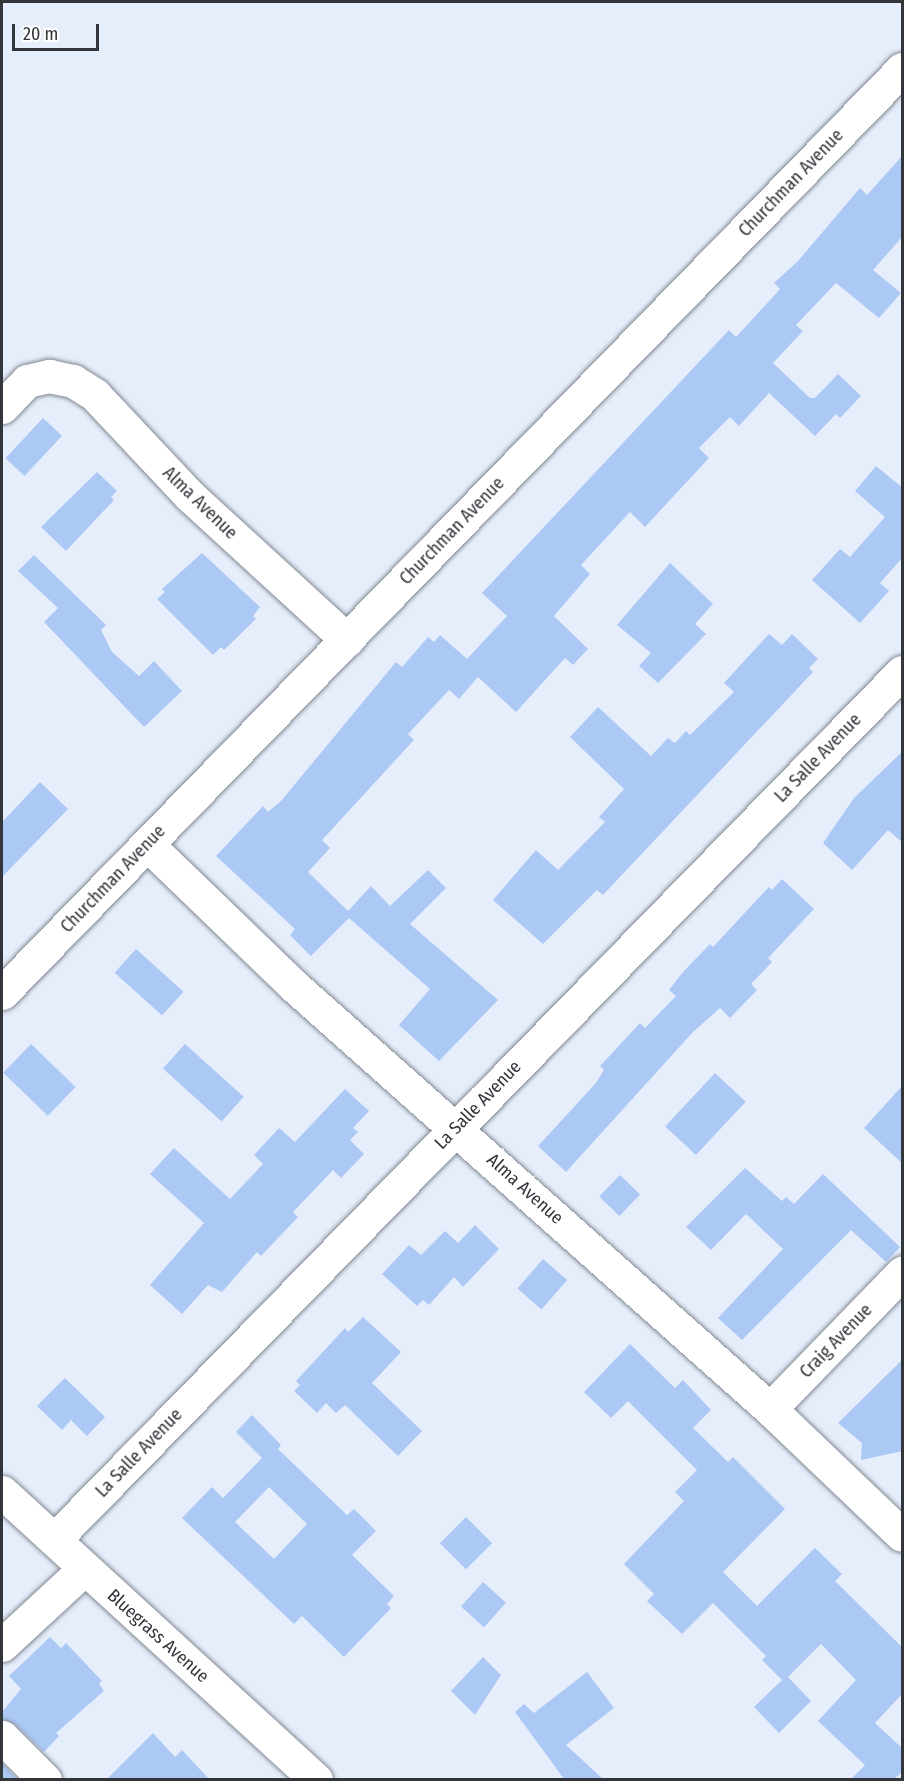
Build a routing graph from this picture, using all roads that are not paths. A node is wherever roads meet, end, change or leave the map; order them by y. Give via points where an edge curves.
1 (903, 69) edge
2 (2, 407) edge
3 (347, 640) junction
4 (903, 672) edge
5 (147, 844) junction
6 (2, 993) edge
7 (456, 1128) junction
8 (903, 1273) edge
9 (770, 1409) junction
10 (2, 1491) edge
11 (903, 1535) edge
12 (55, 1539) junction
13 (84, 1569) junction
14 (2, 1645) edge
15 (2, 1737) edge
16 (45, 1779) edge
17 (316, 1779) edge

1 - 3 street, Churchman Avenue
2 - 3 street, Alma Avenue via 27,381 49,376 73,381 95,395 190,496
3 - 5 street, Churchman Avenue
4 - 7 street, La Salle Avenue
5 - 6 street, Churchman Avenue
5 - 7 street, Alma Avenue via 294,986
7 - 9 street, Alma Avenue
7 - 12 street, La Salle Avenue
8 - 9 street, Craig Avenue
9 - 11 street, Alma Avenue
10 - 12 street, Bluegrass Avenue
12 - 13 street, Bluegrass Avenue
13 - 14 street
13 - 17 street, Bluegrass Avenue
15 - 16 street

